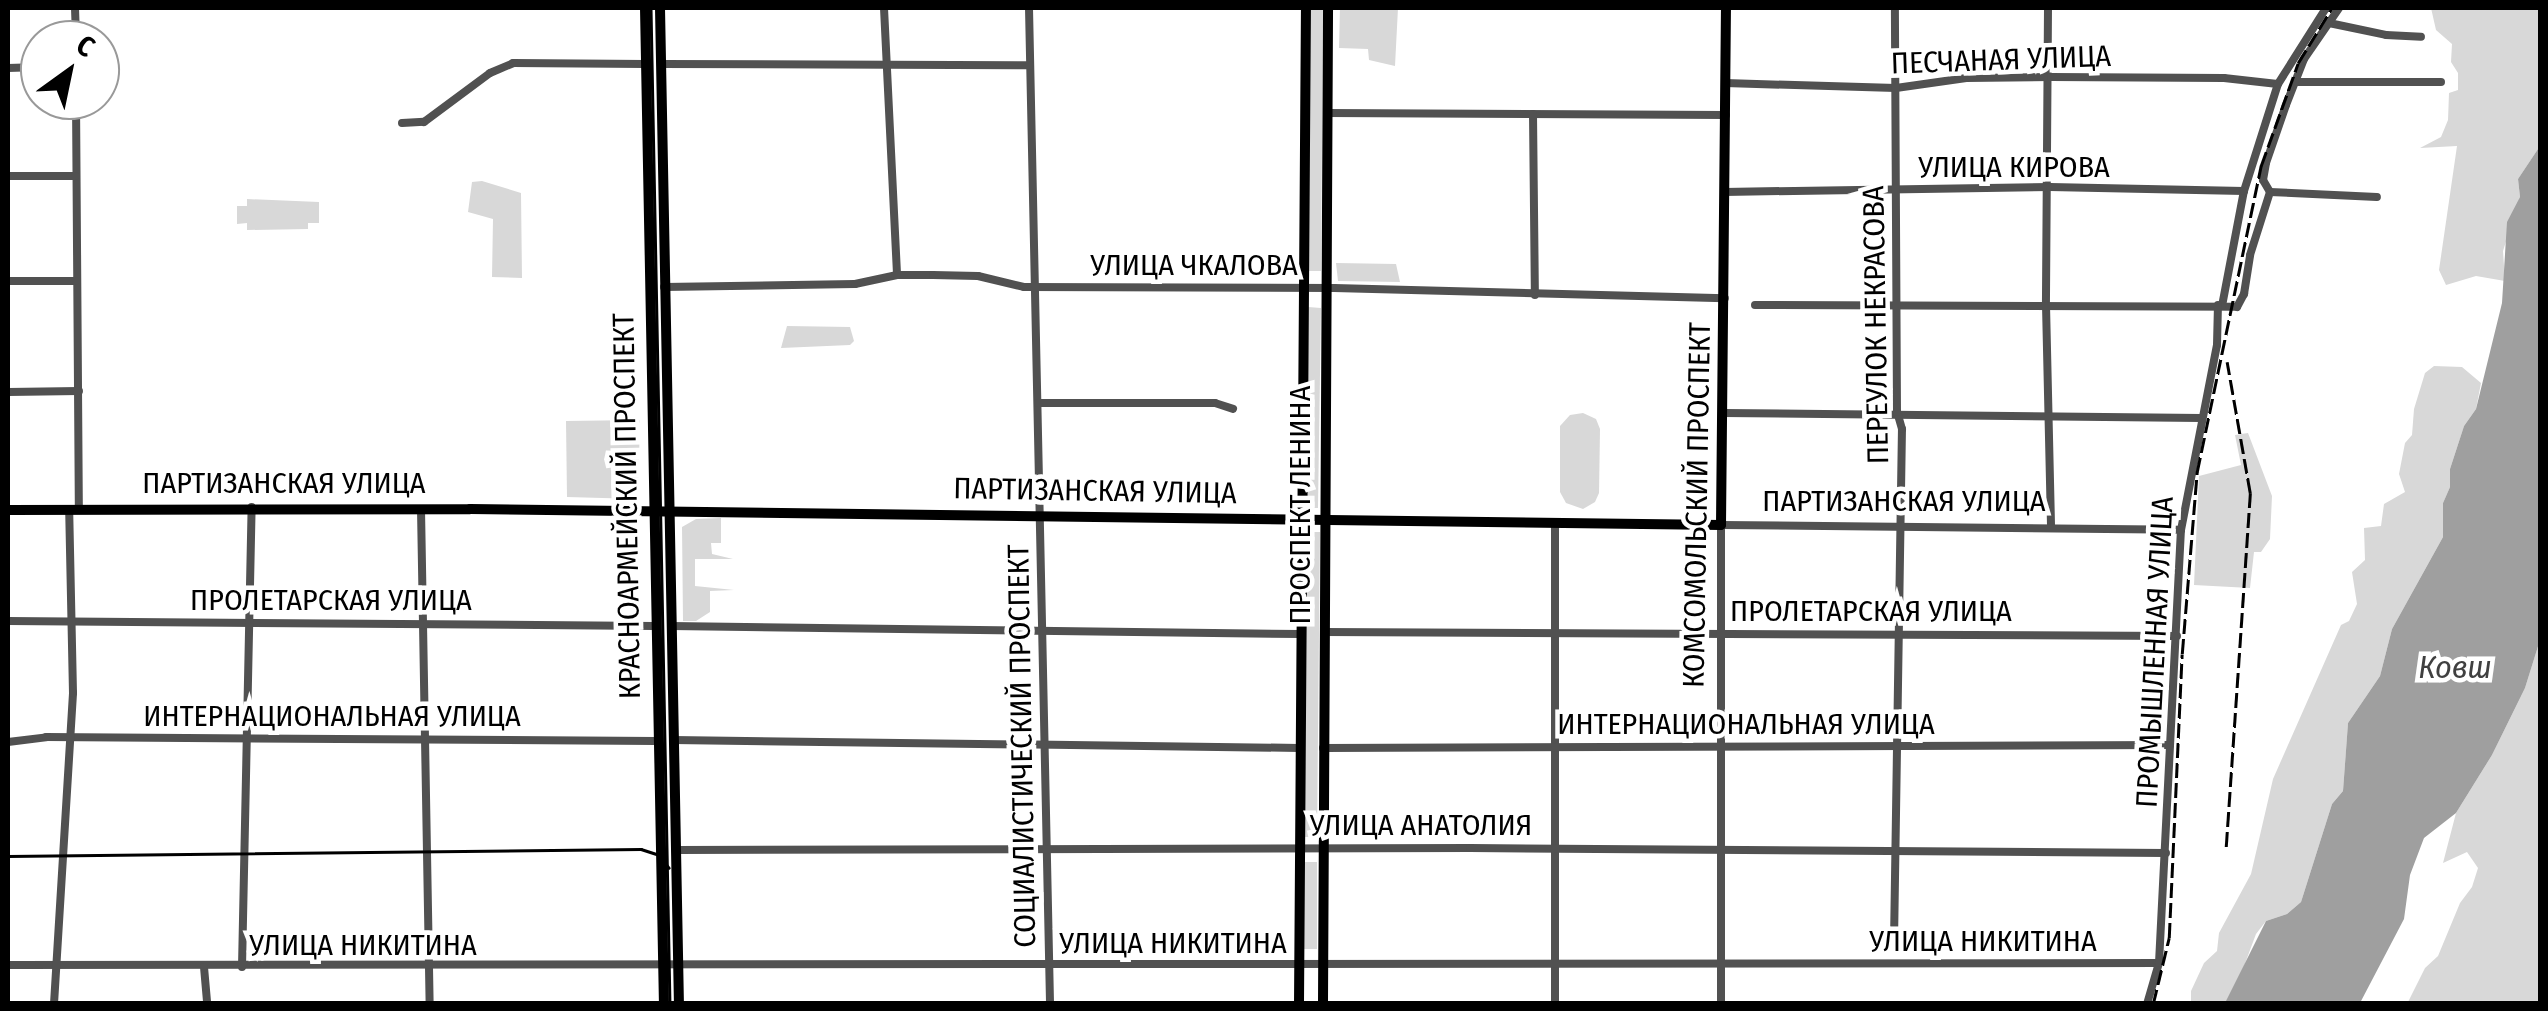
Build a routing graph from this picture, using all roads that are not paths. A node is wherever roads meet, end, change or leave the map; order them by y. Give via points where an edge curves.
1 (645, 8) edge
2 (660, 8) edge
3 (884, 8) edge
4 (1028, 8) edge
5 (1306, 8) edge
6 (1328, 8) edge
7 (1726, 8) edge
8 (1895, 8) edge
9 (2048, 8) edge
10 (2326, 8) edge
11 (2339, 8) edge
12 (2329, 23) junction
13 (2421, 36) dead end
14 (646, 64) junction
15 (661, 64) junction
16 (1030, 65) junction
17 (886, 66) junction
18 (2051, 77) junction
19 (2295, 82) junction
20 (2441, 82) dead end
21 (1726, 83) junction
22 (2278, 84) junction
23 (1896, 88) junction
24 (1327, 113) junction
25 (1534, 114) junction
26 (1726, 114) junction
27 (76, 120) edge
28 (402, 122) dead end
29 (8, 176) edge
30 (75, 176) junction
31 (2050, 187) junction
32 (1896, 190) junction
33 (2244, 191) junction
34 (1724, 192) junction
35 (2270, 192) junction
36 (2377, 198) dead end
37 (648, 236) junction
38 (664, 236) junction
39 (898, 275) junction
40 (75, 281) junction
41 (8, 282) edge
42 (664, 287) junction
43 (1035, 287) junction
44 (1303, 288) junction
45 (1326, 288) junction
46 (1535, 294) junction
47 (1725, 298) junction
48 (1755, 305) dead end
49 (2046, 305) junction
50 (2220, 305) junction
51 (1896, 306) junction
52 (79, 391) junction
53 (8, 392) edge
54 (1038, 403) junction
55 (1233, 408) dead end
56 (1897, 412) junction
57 (1724, 413) junction
58 (2050, 416) junction
59 (2201, 418) junction
60 (252, 508) junction
61 (74, 509) junction
62 (421, 509) junction
63 (8, 510) edge
64 (652, 511) junction
65 (668, 511) junction
66 (1041, 515) junction
67 (1301, 520) junction
68 (1324, 520) junction
69 (1554, 522) junction
70 (1721, 525) junction
71 (1900, 526) junction
72 (2051, 526) junction
73 (2181, 530) junction
74 (8, 620) edge
75 (71, 621) junction
76 (249, 622) junction
77 (422, 623) junction
78 (654, 626) junction
79 (671, 626) junction
80 (1042, 630) junction
81 (1324, 632) junction
82 (1718, 632) junction
83 (1300, 634) junction
84 (1554, 634) junction
85 (1900, 634) junction
86 (2177, 636) junction
87 (654, 666) junction
88 (671, 666) junction
89 (71, 737) junction
90 (248, 738) junction
91 (424, 739) junction
92 (673, 740) junction
93 (656, 741) junction
94 (8, 742) edge
95 (1044, 744) junction
96 (1896, 745) junction
97 (2170, 745) junction
98 (1719, 746) junction
99 (1554, 747) junction
100 (1299, 748) junction
101 (1323, 748) junction
102 (1299, 848) junction
103 (1328, 848) junction
104 (1553, 848) junction
105 (1046, 849) junction
106 (1719, 849) junction
107 (676, 850) junction
108 (1896, 850) junction
109 (2166, 853) junction
110 (1894, 942) dead end
111 (2160, 963) junction
112 (1554, 964) junction
113 (1720, 964) junction
114 (8, 965) edge
115 (1299, 965) junction
116 (56, 966) junction
117 (429, 966) junction
118 (1048, 966) junction
119 (1323, 966) junction
120 (204, 967) junction
121 (242, 968) junction
122 (663, 968) junction
123 (678, 968) junction
124 (54, 1004) edge
125 (207, 1004) edge
126 (430, 1004) edge
127 (664, 1004) edge
128 (679, 1004) edge
129 (1050, 1004) edge
130 (1298, 1004) edge
131 (1323, 1004) edge
132 (1555, 1004) edge
133 (1721, 1004) edge
134 (2147, 1004) edge

1 - 14 main road, КРАСНОАРМЕЙСКИЙ ПРОСПЕКТ
2 - 15 main road, КРАСНОАРМЕЙСКИЙ ПРОСПЕКТ
3 - 17 street
4 - 16 street, СОЦИАЛИСТИЧЕСКИЙ ПРОСПЕКТ
5 - 44 main road, ПРОСПЕКТ ЛЕНИНА
6 - 24 main road, ПРОСПЕКТ ЛЕНИНА
7 - 21 main road, КОМСОМОЛЬСКИЙ ПРОСПЕКТ
8 - 23 street, ПЕРЕУЛОК НЕКРАСОВА
9 - 18 street
10 - 22 street
11 - 12 street
12 - 13 street
12 - 19 street
14 - 28 street via 514,63 490,72 424,122
14 - 37 main road, КРАСНОАРМЕЙСКИЙ ПРОСПЕКТ
15 - 17 street
15 - 38 main road, КРАСНОАРМЕЙСКИЙ ПРОСПЕКТ
16 - 17 street
16 - 43 street, СОЦИАЛИСТИЧЕСКИЙ ПРОСПЕКТ
17 - 39 street
18 - 22 street, ПЕСЧАНАЯ УЛИЦА
18 - 23 street, ПЕСЧАНАЯ УЛИЦА via 1950,79
18 - 31 street
19 - 20 street
19 - 35 street via 2266,162 2263,180
21 - 23 street, ПЕСЧАНАЯ УЛИЦА
21 - 26 main road, КОМСОМОЛЬСКИЙ ПРОСПЕКТ
22 - 33 street, ПРОМЫШЛЕННАЯ УЛИЦА
23 - 32 street, ПЕРЕУЛОК НЕКРАСОВА
24 - 25 street
24 - 45 main road, ПРОСПЕКТ ЛЕНИНА
25 - 26 street
25 - 46 street
26 - 34 main road, КОМСОМОЛЬСКИЙ ПРОСПЕКТ
27 - 30 street
29 - 30 street
30 - 40 street
31 - 32 street, УЛИЦА КИРОВА
31 - 33 street, УЛИЦА КИРОВА
31 - 49 street
32 - 34 street, УЛИЦА КИРОВА
32 - 51 street, ПЕРЕУЛОК НЕКРАСОВА
33 - 50 street, ПРОМЫШЛЕННАЯ УЛИЦА
34 - 47 main road, КОМСОМОЛЬСКИЙ ПРОСПЕКТ
35 - 36 street
35 - 50 street via 2244,294 2237,307
37 - 38 main road
37 - 64 main road, КРАСНОАРМЕЙСКИЙ ПРОСПЕКТ
38 - 42 main road, КРАСНОАРМЕЙСКИЙ ПРОСПЕКТ
39 - 42 street, УЛИЦА ЧКАЛОВА via 855,284
39 - 43 street, УЛИЦА ЧКАЛОВА via 978,276
40 - 41 street
40 - 52 street
42 - 65 main road, КРАСНОАРМЕЙСКИЙ ПРОСПЕКТ
43 - 44 street, УЛИЦА ЧКАЛОВА
43 - 54 street, СОЦИАЛИСТИЧЕСКИЙ ПРОСПЕКТ
44 - 45 street, УЛИЦА ЧКАЛОВА
44 - 67 main road, ПРОСПЕКТ ЛЕНИНА
45 - 46 street, УЛИЦА ЧКАЛОВА
45 - 68 main road, ПРОСПЕКТ ЛЕНИНА
46 - 47 street, УЛИЦА ЧКАЛОВА
47 - 57 main road, КОМСОМОЛЬСКИЙ ПРОСПЕКТ
48 - 51 street
49 - 50 street
49 - 51 street
49 - 58 street
50 - 59 street, ПРОМЫШЛЕННАЯ УЛИЦА
51 - 56 street, ПЕРЕУЛОК НЕКРАСОВА
52 - 53 street
52 - 61 street
54 - 55 street
54 - 66 street, СОЦИАЛИСТИЧЕСКИЙ ПРОСПЕКТ
56 - 57 street
56 - 58 street
56 - 71 street, ПЕРЕУЛОК НЕКРАСОВА
57 - 70 main road, КОМСОМОЛЬСКИЙ ПРОСПЕКТ
58 - 59 street
58 - 72 street
59 - 73 street, ПРОМЫШЛЕННАЯ УЛИЦА
60 - 61 main road, ПАРТИЗАНСКАЯ УЛИЦА
60 - 62 main road, ПАРТИЗАНСКАЯ УЛИЦА
60 - 76 street
61 - 63 main road, ПАРТИЗАНСКАЯ УЛИЦА
61 - 75 street
62 - 64 main road, ПАРТИЗАНСКАЯ УЛИЦА
62 - 77 street
64 - 65 main road, ПАРТИЗАНСКАЯ УЛИЦА
64 - 78 main road, КРАСНОАРМЕЙСКИЙ ПРОСПЕКТ
65 - 66 main road, ПАРТИЗАНСКАЯ УЛИЦА
65 - 79 main road, КРАСНОАРМЕЙСКИЙ ПРОСПЕКТ
66 - 67 main road, ПАРТИЗАНСКАЯ УЛИЦА
66 - 80 street, СОЦИАЛИСТИЧЕСКИЙ ПРОСПЕКТ
67 - 68 main road, ПАРТИЗАНСКАЯ УЛИЦА
67 - 83 main road, ПРОСПЕКТ ЛЕНИНА
68 - 69 main road, ПАРТИЗАНСКАЯ УЛИЦА
68 - 81 main road, ПРОСПЕКТ ЛЕНИНА
69 - 70 main road, ПАРТИЗАНСКАЯ УЛИЦА
69 - 84 street
70 - 71 street, ПАРТИЗАНСКАЯ УЛИЦА
70 - 82 street, КОМСОМОЛЬСКИЙ ПРОСПЕКТ
71 - 72 street, ПАРТИЗАНСКАЯ УЛИЦА
71 - 85 street, ПЕРЕУЛОК НЕКРАСОВА
72 - 73 street, ПАРТИЗАНСКАЯ УЛИЦА
73 - 86 street, ПРОМЫШЛЕННАЯ УЛИЦА
74 - 75 street, ПРОЛЕТАРСКАЯ УЛИЦА
75 - 76 street, ПРОЛЕТАРСКАЯ УЛИЦА
75 - 89 street
76 - 77 street, ПРОЛЕТАРСКАЯ УЛИЦА
76 - 90 street
77 - 78 street, ПРОЛЕТАРСКАЯ УЛИЦА
77 - 91 street
78 - 87 main road, КРАСНОАРМЕЙСКИЙ ПРОСПЕКТ
79 - 80 street
79 - 88 main road, КРАСНОАРМЕЙСКИЙ ПРОСПЕКТ
80 - 83 street
80 - 95 street, СОЦИАЛИСТИЧЕСКИЙ ПРОСПЕКТ
81 - 84 street, ПРОЛЕТАРСКАЯ УЛИЦА
81 - 101 main road, ПРОСПЕКТ ЛЕНИНА
82 - 84 street, ПРОЛЕТАРСКАЯ УЛИЦА
82 - 85 street, ПРОЛЕТАРСКАЯ УЛИЦА
82 - 98 street, КОМСОМОЛЬСКИЙ ПРОСПЕКТ
83 - 100 main road, ПРОСПЕКТ ЛЕНИНА
84 - 99 street
85 - 86 street, ПРОЛЕТАРСКАЯ УЛИЦА
85 - 96 street, ПЕРЕУЛОК НЕКРАСОВА
86 - 97 street, ПРОМЫШЛЕННАЯ УЛИЦА
87 - 88 main road
87 - 93 main road, КРАСНОАРМЕЙСКИЙ ПРОСПЕКТ
88 - 92 main road, КРАСНОАРМЕЙСКИЙ ПРОСПЕКТ
89 - 90 street, ИНТЕРНАЦИОНАЛЬНАЯ УЛИЦА
89 - 94 street, ИНТЕРНАЦИОНАЛЬНАЯ УЛИЦА
89 - 116 street
90 - 91 street, ИНТЕРНАЦИОНАЛЬНАЯ УЛИЦА
90 - 121 street
91 - 93 street, ИНТЕРНАЦИОНАЛЬНАЯ УЛИЦА
91 - 117 street
92 - 95 street
92 - 107 main road, КРАСНОАРМЕЙСКИЙ ПРОСПЕКТ
93 - 122 main road, КРАСНОАРМЕЙСКИЙ ПРОСПЕКТ
95 - 100 street
95 - 105 street, СОЦИАЛИСТИЧЕСКИЙ ПРОСПЕКТ
96 - 97 street, ИНТЕРНАЦИОНАЛЬНАЯ УЛИЦА
96 - 98 street, ИНТЕРНАЦИОНАЛЬНАЯ УЛИЦА
96 - 108 street, ПЕРЕУЛОК НЕКРАСОВА
97 - 109 street, ПРОМЫШЛЕННАЯ УЛИЦА
98 - 99 street, ИНТЕРНАЦИОНАЛЬНАЯ УЛИЦА
98 - 106 street, КОМСОМОЛЬСКИЙ ПРОСПЕКТ
99 - 101 street, ИНТЕРНАЦИОНАЛЬНАЯ УЛИЦА
99 - 104 street
100 - 102 main road, ПРОСПЕКТ ЛЕНИНА
101 - 103 main road, ПРОСПЕКТ ЛЕНИНА
102 - 103 street, УЛИЦА АНАТОЛИЯ
102 - 105 street, УЛИЦА АНАТОЛИЯ
102 - 115 main road, ПРОСПЕКТ ЛЕНИНА
103 - 104 street, УЛИЦА АНАТОЛИЯ
103 - 119 main road, ПРОСПЕКТ ЛЕНИНА
104 - 106 street, УЛИЦА АНАТОЛИЯ
104 - 112 street
105 - 107 street, УЛИЦА АНАТОЛИЯ
105 - 118 street, СОЦИАЛИСТИЧЕСКИЙ ПРОСПЕКТ
106 - 108 street, УЛИЦА АНАТОЛИЯ
106 - 113 street, КОМСОМОЛЬСКИЙ ПРОСПЕКТ
107 - 123 main road, КРАСНОАРМЕЙСКИЙ ПРОСПЕКТ
108 - 109 street, УЛИЦА АНАТОЛИЯ
108 - 110 street, ПЕРЕУЛОК НЕКРАСОВА
109 - 111 street, ПРОМЫШЛЕННАЯ УЛИЦА
111 - 113 street, УЛИЦА НИКИТИНА
111 - 134 street, ПРОМЫШЛЕННАЯ УЛИЦА
112 - 113 street, УЛИЦА НИКИТИНА
112 - 119 street, УЛИЦА НИКИТИНА
112 - 132 street
113 - 133 street, КОМСОМОЛЬСКИЙ ПРОСПЕКТ
114 - 116 street, УЛИЦА НИКИТИНА
115 - 118 street, УЛИЦА НИКИТИНА
115 - 119 street, УЛИЦА НИКИТИНА
115 - 130 main road, ПРОСПЕКТ ЛЕНИНА
116 - 120 street, УЛИЦА НИКИТИНА
116 - 124 street
117 - 121 street, УЛИЦА НИКИТИНА
117 - 122 street, УЛИЦА НИКИТИНА
117 - 126 street
118 - 123 street, УЛИЦА НИКИТИНА
118 - 129 street, СОЦИАЛИСТИЧЕСКИЙ ПРОСПЕКТ
119 - 131 main road, ПРОСПЕКТ ЛЕНИНА
120 - 121 street, УЛИЦА НИКИТИНА
120 - 125 street
122 - 123 street, УЛИЦА НИКИТИНА
122 - 127 main road, КРАСНОАРМЕЙСКИЙ ПРОСПЕКТ
123 - 128 main road, КРАСНОАРМЕЙСКИЙ ПРОСПЕКТ

